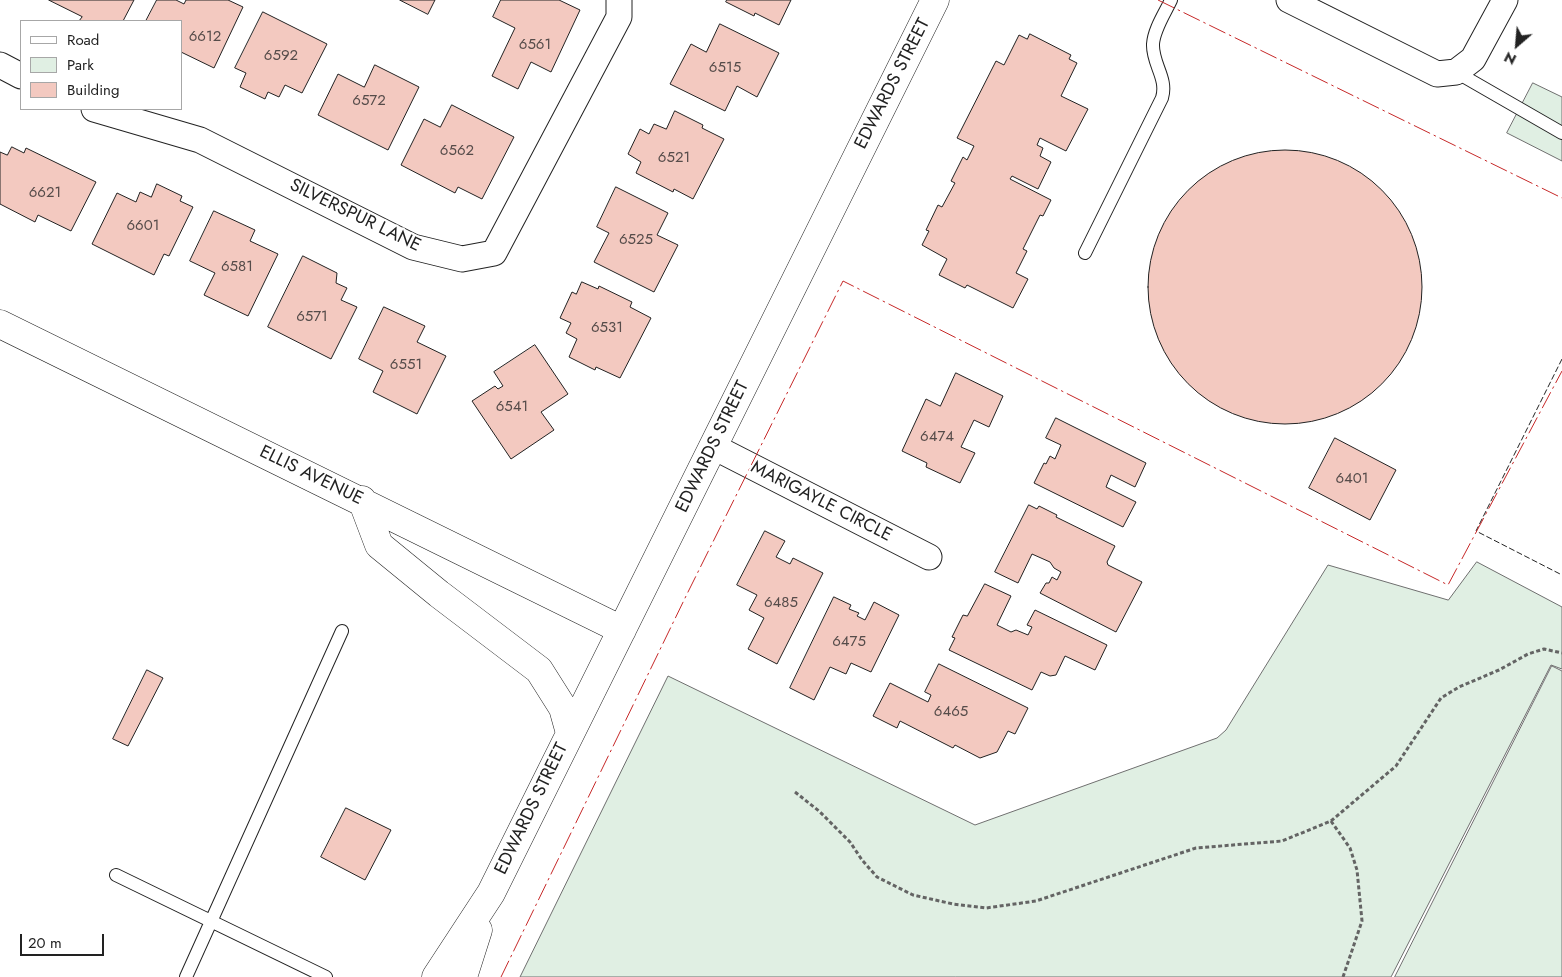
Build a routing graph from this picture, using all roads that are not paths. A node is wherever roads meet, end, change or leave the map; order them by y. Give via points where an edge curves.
1 (619, 0) edge
2 (935, 0) edge
3 (1171, 0) edge
4 (1289, 0) edge
5 (1505, 0) edge
6 (0, 65) edge
7 (1456, 72) junction
8 (20, 75) edge
9 (97, 110) edge
10 (1562, 133) edge
11 (1085, 253) dead end
12 (0, 324) edge
13 (714, 447) junction
14 (362, 500) junction
15 (930, 557) dead end
16 (622, 630) junction
17 (342, 631) dead end
18 (570, 733) junction
19 (116, 875) dead end
20 (490, 893) junction
21 (212, 922) junction
22 (186, 977) edge
23 (326, 977) edge
24 (436, 977) edge
25 (463, 977) edge

1 - 9 street, SILVERSPUR LANE via 619,17 494,252 462,259 413,247 200,140
2 - 13 main road, EDWARDS STREET
3 - 11 lane via 1153,44 1164,84 1162,98
4 - 7 street via 1436,74
5 - 7 street via 1474,59
6 - 8 street
7 - 10 lane
12 - 14 main road, ELLIS AVENUE
13 - 15 street, MARIGAYLE CIRCLE
13 - 16 main road, EDWARDS STREET
14 - 16 main road, ELLIS AVENUE
14 - 18 main road via 379,545 539,670 563,708
16 - 18 main road, EDWARDS STREET
17 - 21 lane
18 - 20 main road, EDWARDS STREET
19 - 21 lane
20 - 24 main road, EDWARDS STREET
20 - 25 main road, EDWARDS STREET
21 - 22 lane
21 - 23 lane

